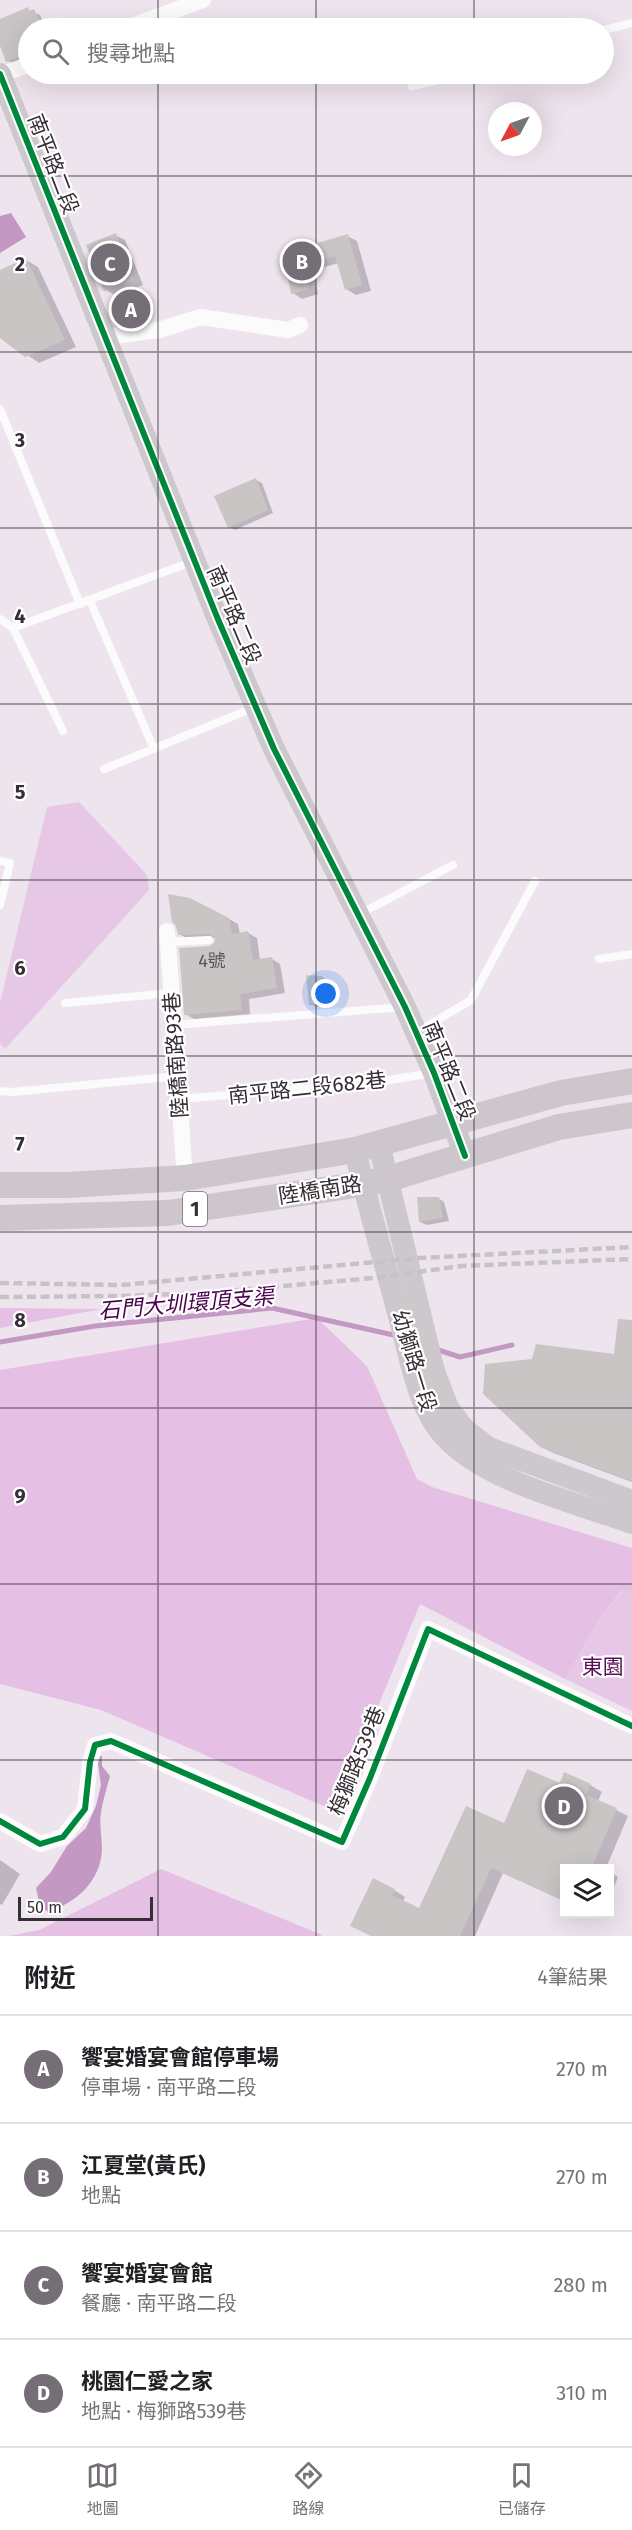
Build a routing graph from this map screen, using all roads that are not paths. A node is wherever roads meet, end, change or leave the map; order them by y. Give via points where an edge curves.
1 (203, 0) edge
2 (154, 18) edge
3 (632, 23) edge
4 (614, 27) edge
5 (18, 69) edge
6 (0, 75) edge
7 (417, 84) edge
8 (412, 86) dead end
9 (300, 324) dead end
10 (104, 337) junction
11 (0, 409) edge
12 (194, 561) junction
13 (90, 601) junction
14 (80, 604) junction
15 (0, 619) edge
16 (13, 628) junction
17 (256, 707) junction
18 (63, 731) dead end
19 (154, 749) junction
20 (104, 769) dead end
21 (0, 861) edge
22 (453, 865) dead end
23 (535, 881) dead end
24 (0, 905) edge
25 (357, 915) junction
26 (167, 937) joint
27 (209, 940) dead end
28 (632, 954) edge
29 (599, 959) dead end
30 (171, 993) junction
31 (65, 1003) dead end
32 (405, 1007) junction
33 (174, 1025) junction
34 (417, 1032) junction
35 (434, 1073) junction
36 (178, 1076) junction
37 (632, 1081) edge
38 (0, 1091) edge
39 (179, 1099) junction
40 (632, 1115) edge
41 (452, 1123) junction
42 (367, 1147) junction
43 (465, 1156) junction
44 (185, 1178) junction
45 (388, 1179) junction
46 (363, 1184) junction
47 (0, 1185) edge
48 (0, 1218) edge
49 (632, 1501) edge
50 (632, 1523) edge
51 (632, 1726) edge
52 (0, 1821) edge

1 - 2 street
3 - 4 lane
5 - 6 street
6 - 10 street, 南平路二段
7 - 8 lane
9 - 10 street via 288,330 201,317 159,330
10 - 12 street, 南平路二段
11 - 14 lane
12 - 13 lane
12 - 17 street, 南平路二段
13 - 14 lane
13 - 19 lane
14 - 16 lane
15 - 16 lane
16 - 18 lane
17 - 19 lane
17 - 25 street, 南平路二段 via 273,749
19 - 20 lane
21 - 24 lane via 10,863
22 - 25 lane
23 - 34 lane via 471,1000
25 - 32 street, 南平路二段
26 - 27 lane
26 - 30 street, 陸橋南路93巷
28 - 29 lane
30 - 31 lane
30 - 33 street, 陸橋南路93巷
32 - 33 lane
32 - 34 street, 南平路二段
33 - 36 street, 陸橋南路93巷
34 - 35 street, 南平路二段
35 - 39 lane, 南平路二段682巷 via 364,1084
35 - 41 street, 南平路二段
36 - 38 lane
36 - 39 street, 陸橋南路93巷
37 - 41 main road, 陸橋南路 / 1 via 561,1093
39 - 44 street, 陸橋南路93巷
40 - 43 main road, 陸橋南路 / 1 via 559,1127
41 - 42 main road, 陸橋南路 / 1
41 - 43 street, 南平路二段
42 - 44 main road, 陸橋南路 / 1
42 - 45 street, 幼獅路一段
42 - 46 street, 幼獅路一段
43 - 45 main road, 陸橋南路 / 1
44 - 47 main road, 陸橋南路 / 1
45 - 46 main road, 陸橋南路 / 1
45 - 49 street, 幼獅路一段 via 434,1371 448,1408 464,1430 489,1448
46 - 48 main road, 陸橋南路 / 1 via 168,1213
46 - 50 street, 幼獅路一段 via 416,1377 431,1419 441,1432 474,1461 500,1476
51 - 52 street, 梅獅路539巷 via 428,1629 342,1842 111,1741 95,1745 85,1809 63,1837 40,1844

